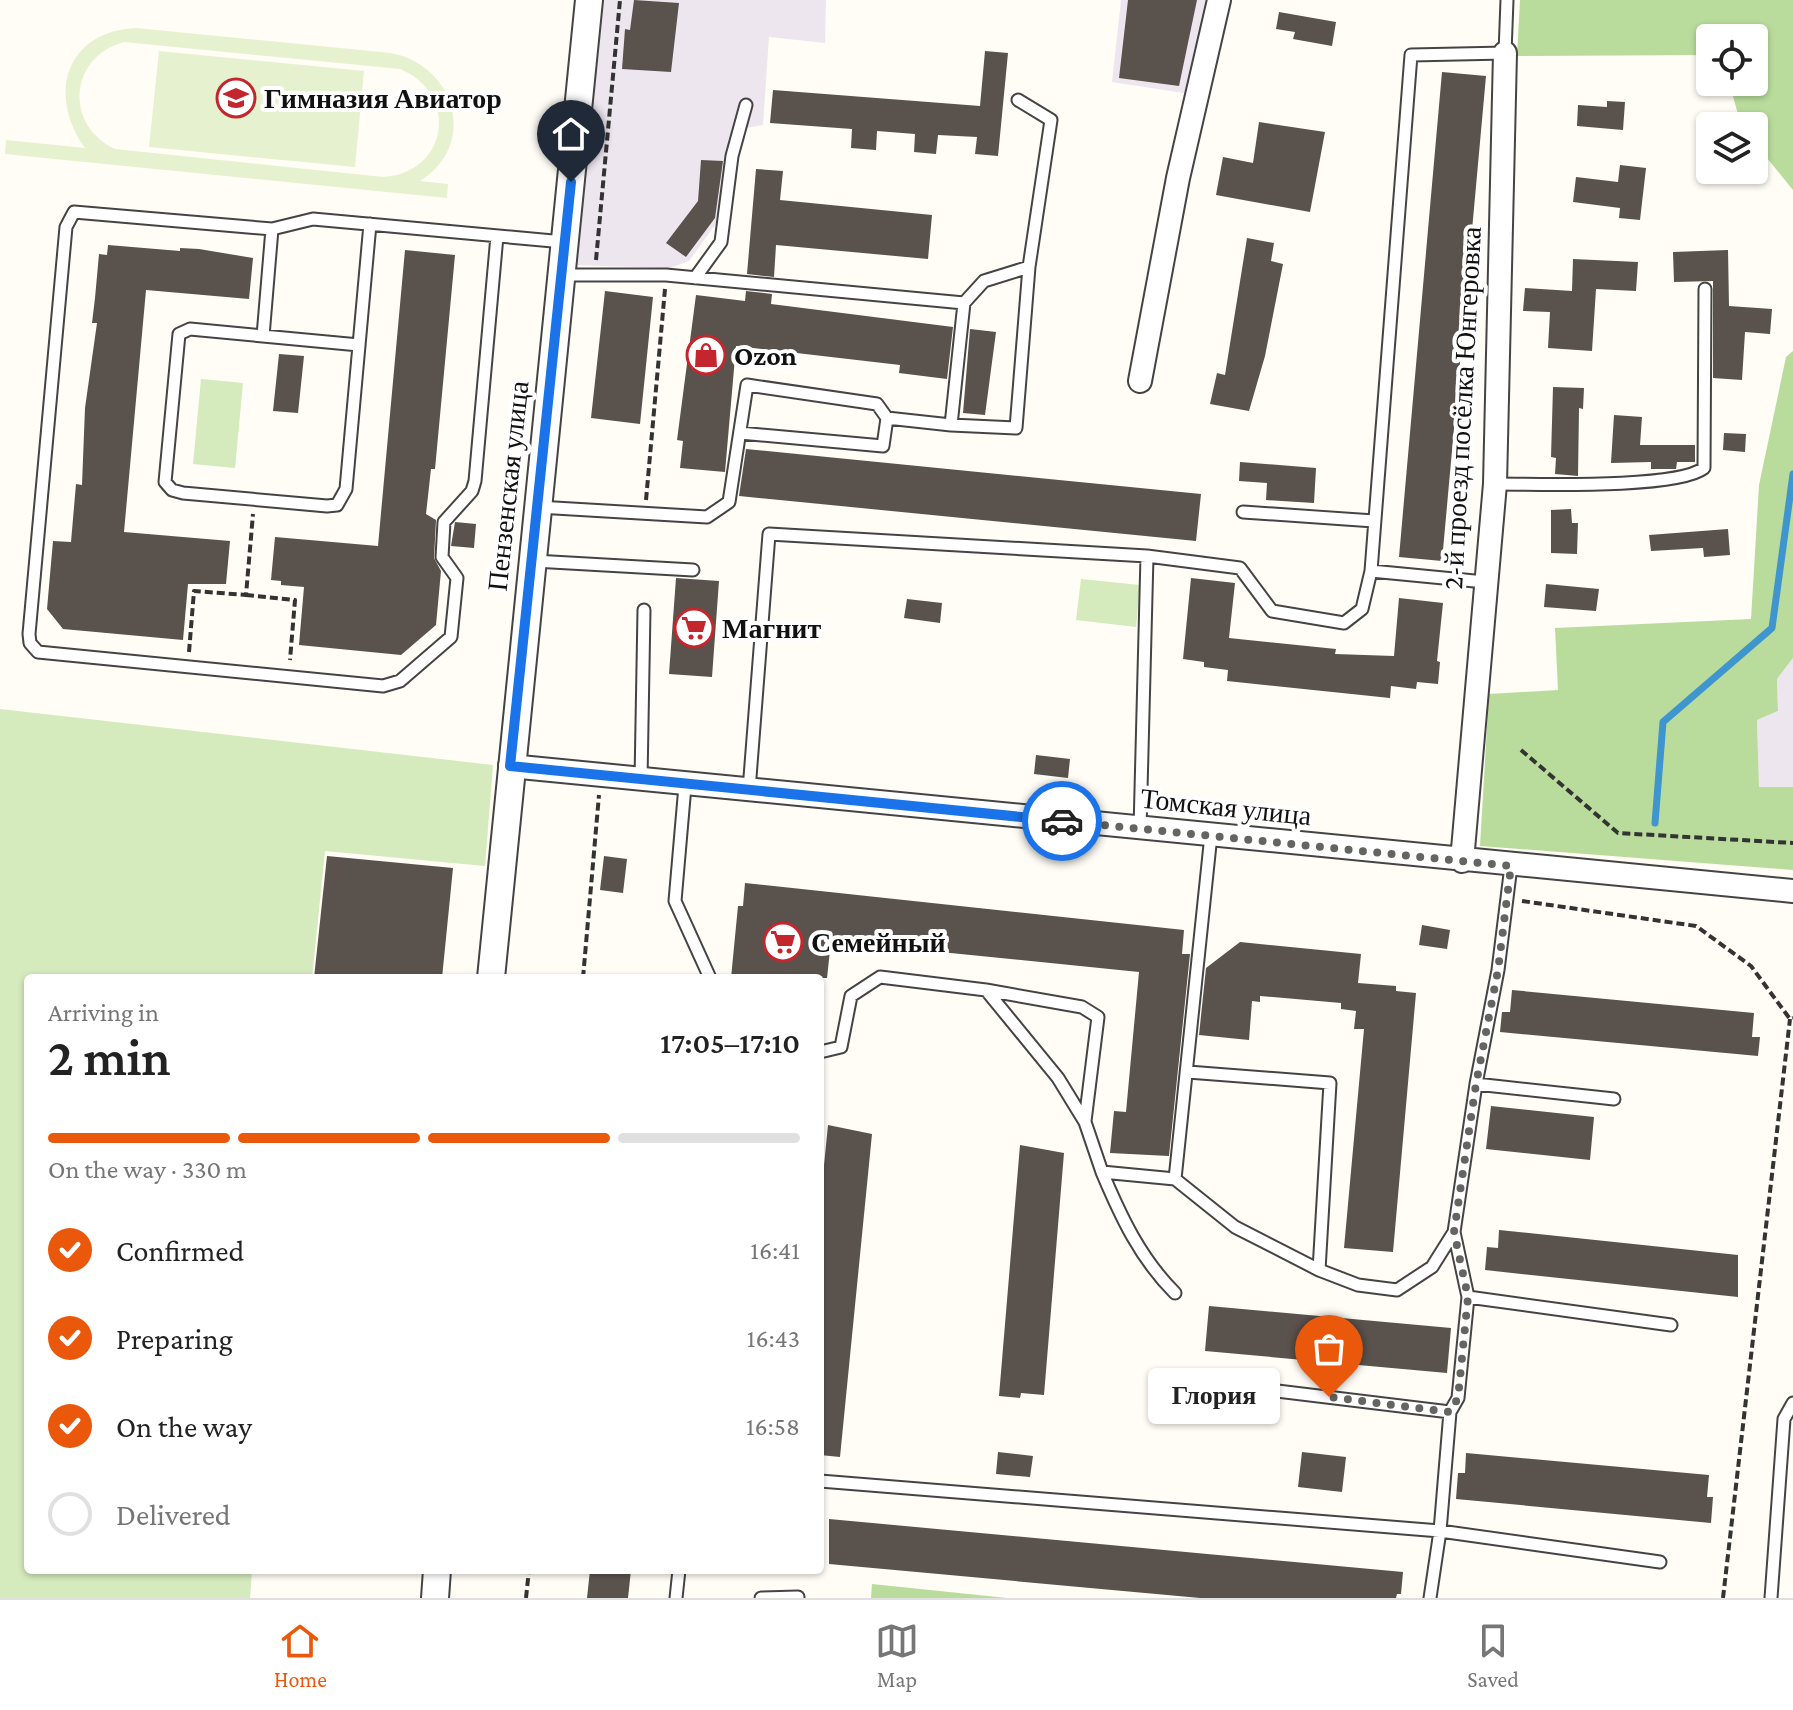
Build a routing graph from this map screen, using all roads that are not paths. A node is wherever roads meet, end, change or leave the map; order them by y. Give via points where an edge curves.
1 (589, 0) edge
2 (1219, 0) edge
3 (1507, 0) edge
4 (1505, 53) junction
5 (1018, 100) dead end
6 (746, 105) dead end
7 (370, 224) junction
8 (272, 229) junction
9 (497, 236) junction
10 (565, 242) junction
11 (1029, 267) junction
12 (561, 275) junction
13 (695, 278) junction
14 (1705, 289) dead end
15 (964, 303) junction
16 (263, 336) junction
17 (359, 345) junction
18 (1140, 381) dead end
19 (887, 418) junction
20 (951, 425) junction
21 (740, 433) junction
22 (1495, 484) junction
23 (538, 507) junction
24 (1243, 512) dead end
25 (1374, 521) junction
26 (1147, 556) junction
27 (532, 561) junction
28 (693, 570) dead end
29 (1371, 571) junction
30 (1485, 582) junction
31 (644, 610) dead end
32 (510, 766) junction
33 (641, 781) junction
34 (685, 786) junction
35 (748, 791) junction
36 (1140, 829) junction
37 (1211, 835) junction
38 (1462, 861) junction
39 (1511, 866) junction
40 (1793, 891) edge
41 (491, 974) edge
42 (708, 974) edge
43 (986, 990) junction
44 (824, 1051) edge
45 (1188, 1072) junction
46 (1476, 1084) junction
47 (1614, 1099) dead end
48 (1085, 1122) junction
49 (1102, 1172) junction
50 (1175, 1179) junction
51 (1454, 1232) junction
52 (1319, 1270) junction
53 (1175, 1293) dead end
54 (1468, 1297) junction
55 (1671, 1325) dead end
56 (1269, 1390) dead end
57 (1793, 1403) edge
58 (1450, 1412) junction
59 (824, 1481) edge
60 (1440, 1531) junction
61 (1660, 1562) dead end
62 (437, 1574) edge
63 (679, 1574) edge
64 (798, 1597) edge
65 (435, 1598) edge
66 (676, 1598) edge
67 (761, 1598) edge
68 (1430, 1598) edge
69 (1771, 1598) edge

1 - 10 street, Пензенская улица
2 - 18 street via 1178,178
3 - 4 lane
4 - 22 street, 2-й проезд посёлка Юнгеровка
4 - 25 lane via 1411,55
5 - 11 lane via 1051,120
6 - 13 lane via 732,156 721,242
7 - 8 lane via 313,219
7 - 9 lane
7 - 17 lane
8 - 9 lane via 74,212 66,227 30,643 38,652 392,686 451,637 457,578 442,557 444,522 475,481
8 - 16 lane
9 - 10 lane
10 - 12 street, Пензенская улица
11 - 15 lane via 984,281
11 - 20 lane via 1016,428
12 - 13 lane
12 - 23 street, Пензенская улица
13 - 15 lane
14 - 22 lane via 1704,468 1694,476
15 - 20 lane
16 - 17 lane
16 - 17 lane via 190,329 179,334 164,472 172,490 337,505 343,498
19 - 20 lane
19 - 21 lane via 883,446
19 - 21 lane via 877,404 747,385
21 - 23 lane via 729,502 707,517
22 - 30 street, 2-й проезд посёлка Юнгеровка
23 - 27 street, Пензенская улица
24 - 25 lane
25 - 29 lane
26 - 29 lane via 1240,568 1272,611 1344,623 1362,609
26 - 35 lane via 769,534
26 - 36 lane
27 - 28 lane
27 - 32 street, Пензенская улица
29 - 30 lane
30 - 38 street, 2-й проезд посёлка Юнгеровка
31 - 33 lane
32 - 33 street, Томская улица
32 - 41 street, Пензенская улица
33 - 34 street, Томская улица
34 - 35 street, Томская улица
34 - 42 lane via 675,901
35 - 36 street, Томская улица
36 - 37 street, Томская улица
37 - 38 street, Томская улица
37 - 45 lane
38 - 39 street, Томская улица
39 - 40 street, Томская улица
39 - 46 lane
43 - 44 lane via 880,977 851,996 841,1047
43 - 48 lane via 1058,1078
43 - 48 lane via 1082,1007 1098,1017
45 - 50 lane
45 - 52 lane via 1330,1083
46 - 47 lane
46 - 51 lane
48 - 49 lane
49 - 50 lane
49 - 53 lane via 1125,1227 1154,1272
50 - 52 lane via 1235,1227
51 - 52 lane via 1432,1267 1397,1290 1358,1285
51 - 54 lane
54 - 55 lane
54 - 58 lane via 1458,1398
56 - 58 lane
57 - 69 lane via 1784,1419
58 - 60 lane
59 - 60 lane
60 - 61 lane
60 - 68 lane
62 - 65 street
63 - 66 lane
64 - 67 lane

